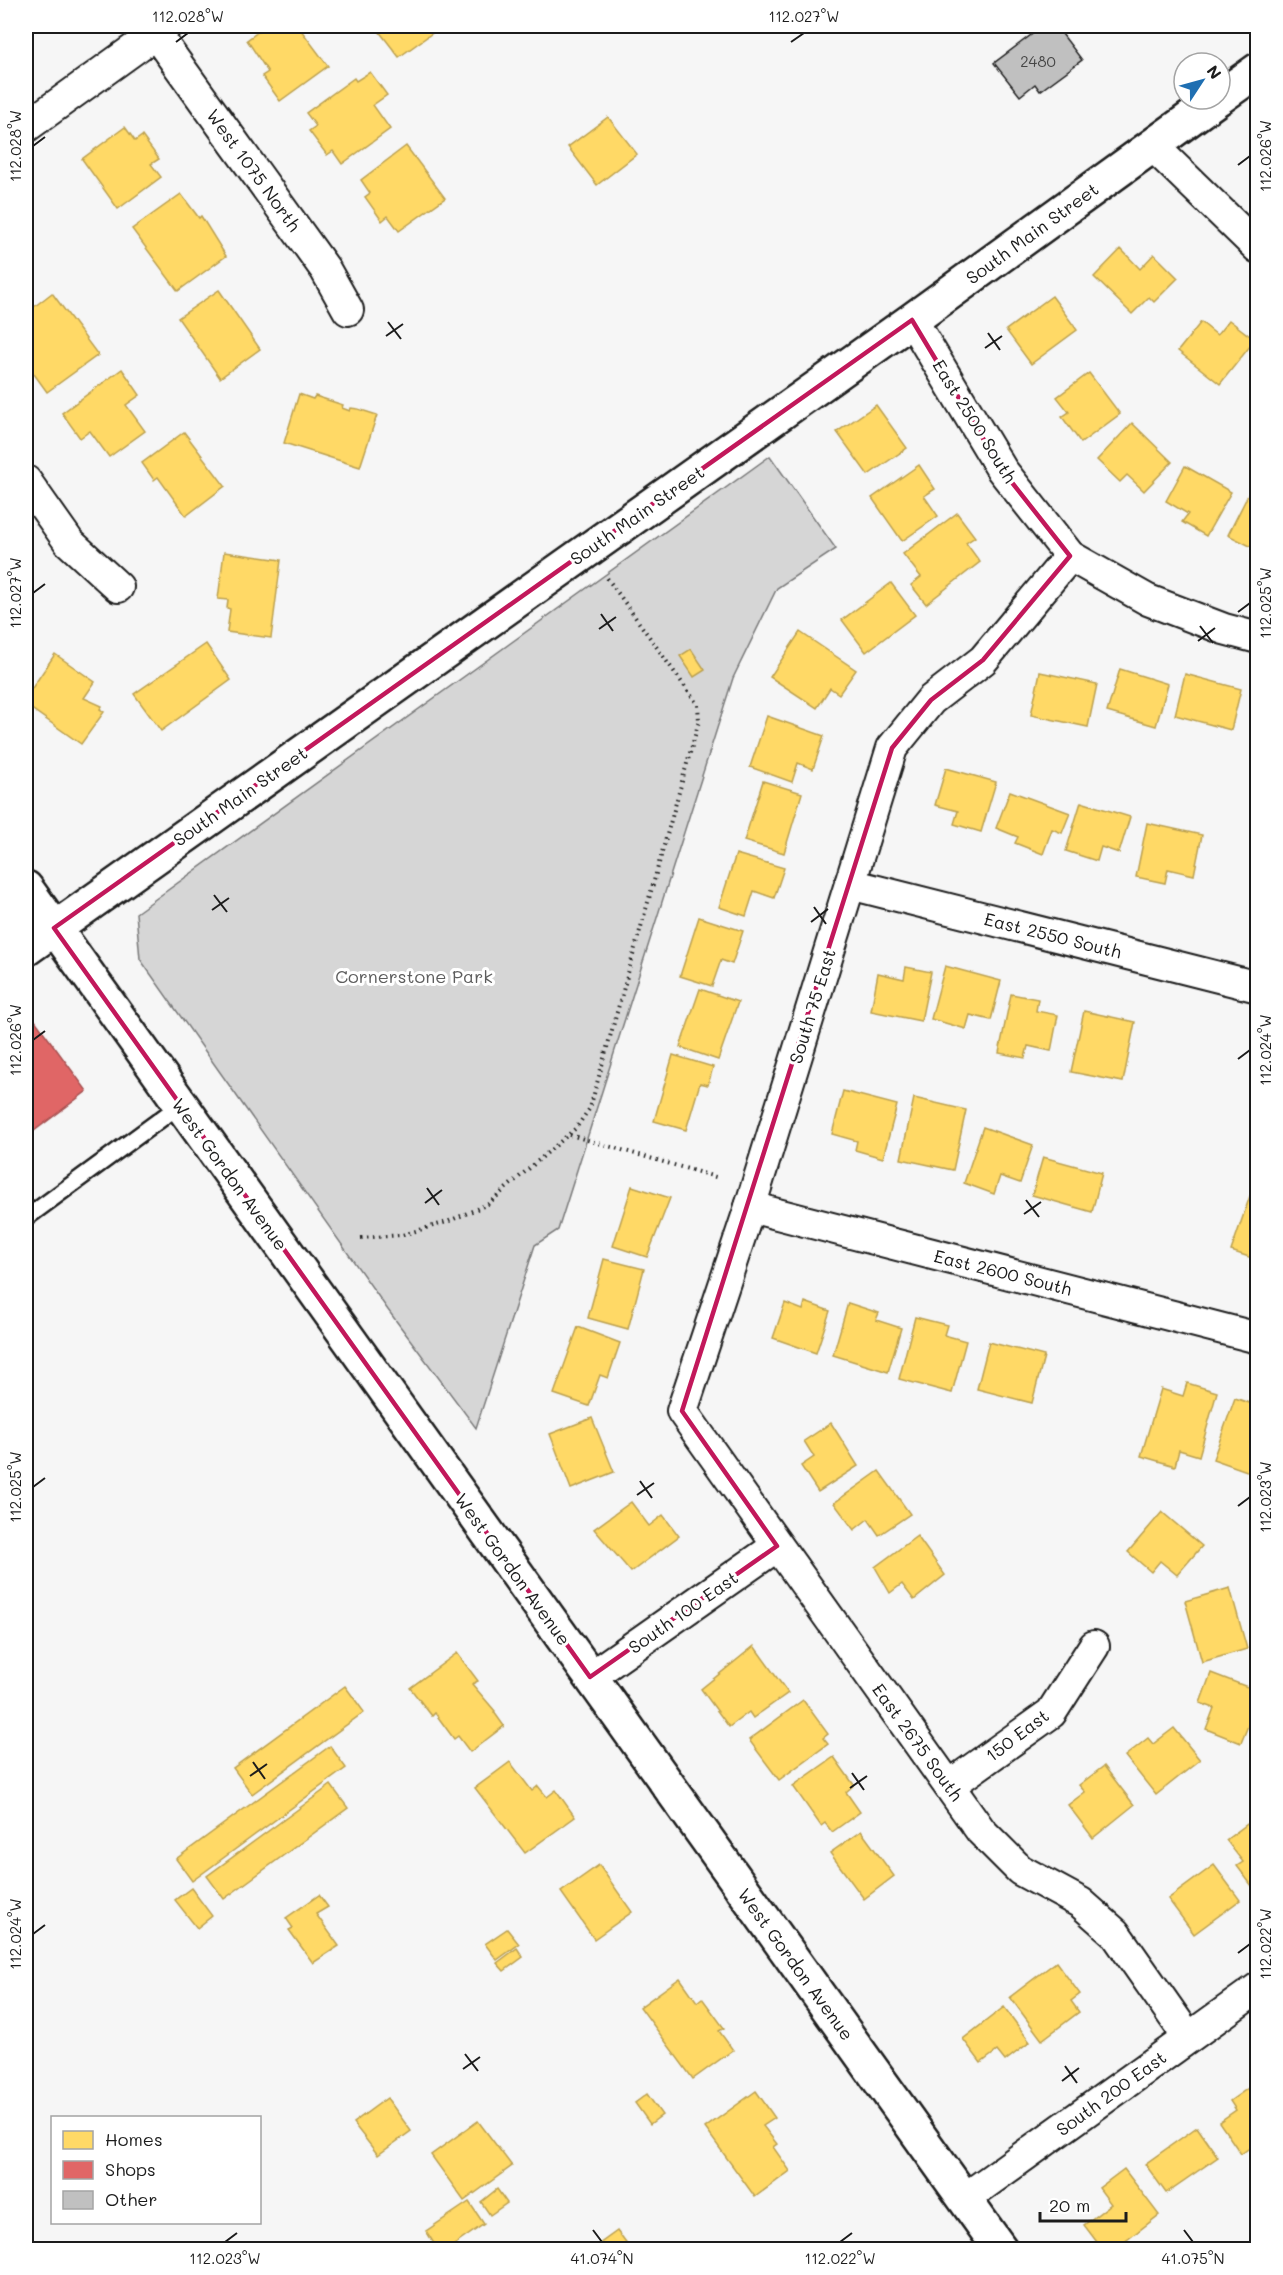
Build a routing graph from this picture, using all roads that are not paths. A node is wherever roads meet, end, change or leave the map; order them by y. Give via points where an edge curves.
1 (161, 29) edge
2 (1257, 70) edge
3 (1232, 88) edge
4 (1201, 111) edge
5 (26, 127) edge
6 (1153, 146) junction
7 (1257, 248) edge
8 (348, 310) dead end
9 (912, 320) junction
10 (26, 481) edge
11 (1070, 556) junction
12 (118, 587) dead end
13 (1257, 638) edge
14 (850, 884) junction
15 (26, 888) edge
16 (54, 928) junction
17 (26, 949) edge
18 (1257, 987) edge
19 (180, 1105) junction
20 (750, 1207) junction
21 (26, 1218) edge
22 (1257, 1338) edge
23 (682, 1411) joint
24 (777, 1546) junction
25 (1094, 1646) dead end
26 (590, 1677) junction
27 (950, 1785) junction
28 (1257, 1988) edge
29 (1188, 2037) junction
30 (964, 2199) junction
31 (1001, 2250) edge

1 - 5 street
1 - 8 street, West 1075 North via 325,269
2 - 3 main road, South Main Street
4 - 6 main road, South Main Street
6 - 7 street
6 - 9 main road, South Main Street
9 - 11 street, East 2500 South via 1002,470
9 - 16 main road, South Main Street
10 - 12 street via 69,542
11 - 13 street, East 2500 South via 1148,600
11 - 14 street, South 75 East via 983,660 931,700 892,748
14 - 18 street, East 2550 South
14 - 20 street, South 75 East
15 - 16 main road, West Gordon Avenue
16 - 17 main road, South Main Street
16 - 19 main road, West Gordon Avenue
19 - 21 lane
19 - 26 main road, West Gordon Avenue
20 - 22 street, East 2600 South
20 - 23 street, South 75 East
23 - 24 street, East 2675 South
24 - 26 street, South 100 East
24 - 27 street, East 2675 South
25 - 27 street, 150 East via 1051,1713
26 - 30 main road, West Gordon Avenue
27 - 29 street, East 2675 South via 981,1831 1020,1870 1081,1903 1115,1933
28 - 29 street, South 200 East
29 - 30 street, South 200 East
30 - 31 main road, West Gordon Avenue

